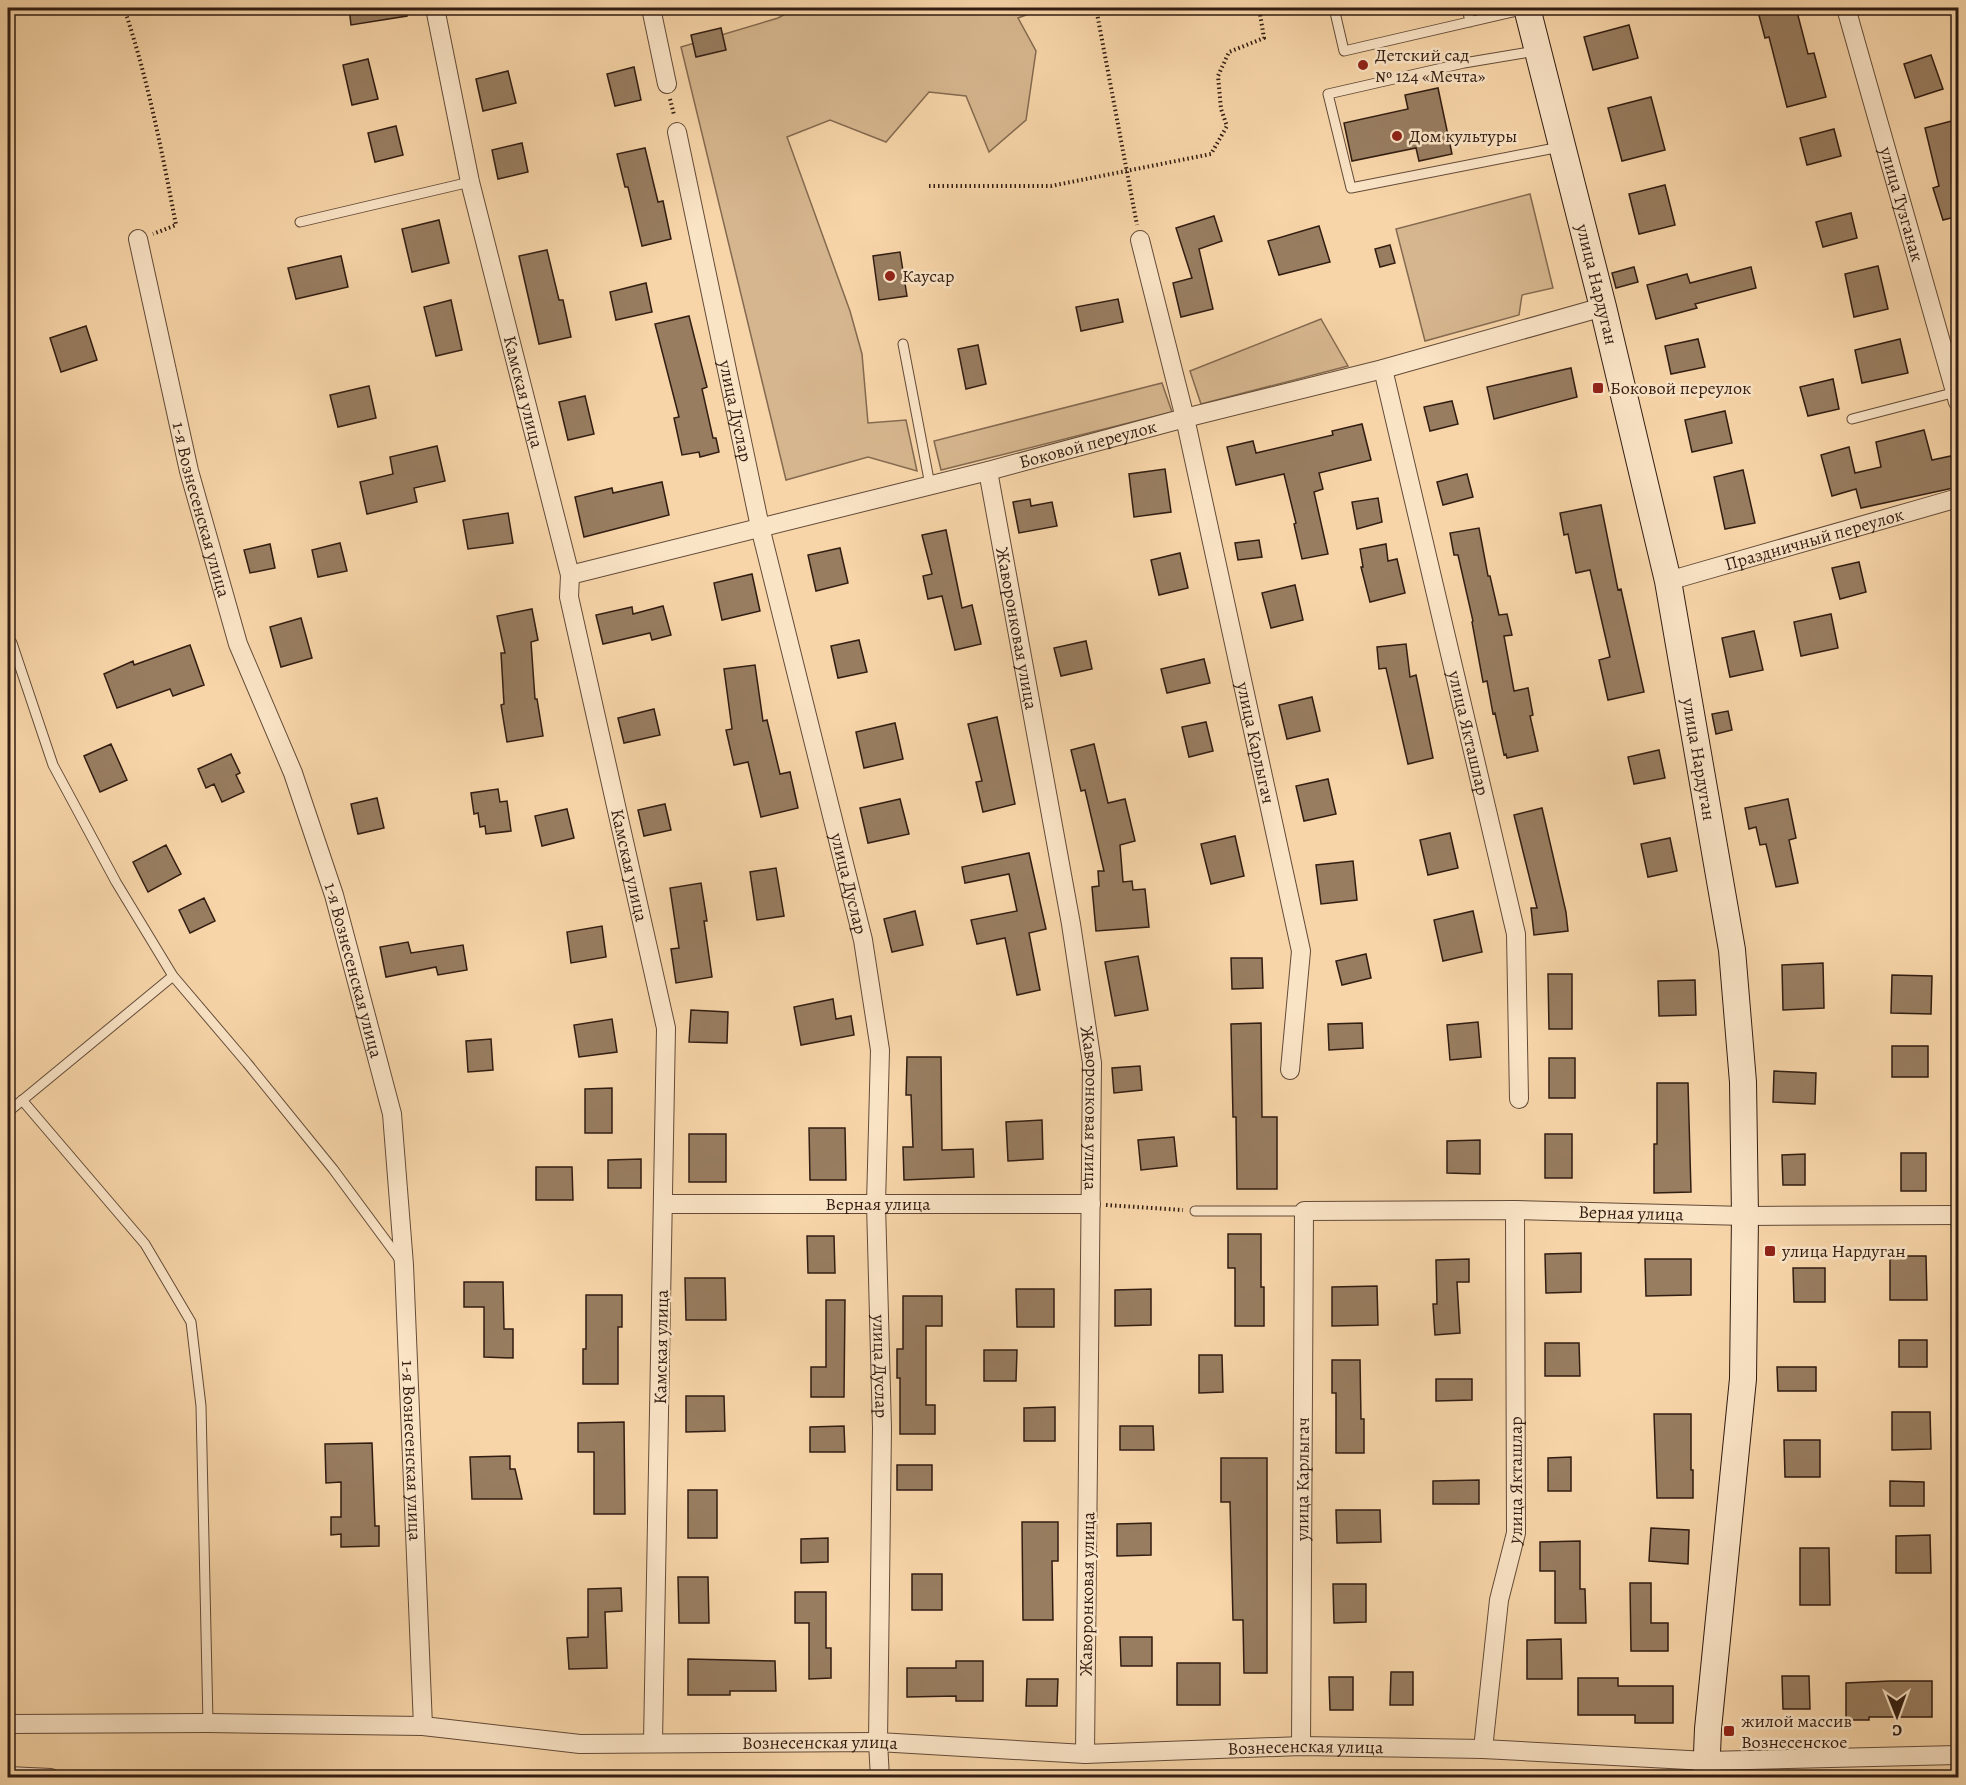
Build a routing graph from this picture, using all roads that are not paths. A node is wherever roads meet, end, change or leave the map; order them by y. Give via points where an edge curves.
1 (435, 8) edge
2 (651, 8) edge
3 (1334, 8) edge
4 (1467, 8) edge
5 (1527, 8) edge
6 (1846, 8) edge
7 (1470, 22) junction
8 (1538, 50) junction
9 (667, 84) road end
10 (677, 132) road end
11 (1562, 146) junction
12 (470, 182) junction
13 (300, 222) dead end
14 (138, 239) road end
15 (1140, 240) road end
16 (1603, 307) junction
17 (903, 344) dead end
18 (1383, 369) junction
19 (1957, 397) edge
20 (1185, 418) junction
21 (1852, 419) dead end
22 (988, 471) junction
23 (930, 485) junction
24 (1959, 498) edge
25 (760, 527) junction
26 (570, 575) junction
27 (1668, 581) junction
28 (12, 643) dead end
29 (173, 976) junction
30 (1290, 1070) dead end
31 (1519, 1099) dead end
32 (22, 1100) junction
33 (8, 1112) edge
34 (664, 1204) junction
35 (876, 1204) junction
36 (1091, 1204) junction
37 (1515, 1210) junction
38 (1196, 1211) road end
39 (1304, 1211) junction
40 (1959, 1215) edge
41 (1745, 1216) junction
42 (404, 1264) junction
43 (208, 1723) junction
44 (8, 1724) edge
45 (423, 1726) junction
46 (653, 1742) junction
47 (878, 1742) junction
48 (1301, 1746) junction
49 (1483, 1749) junction
50 (1085, 1754) junction
51 (1959, 1755) edge
52 (1706, 1769) edge
53 (8, 1776) edge
54 (51, 1778) edge
55 (880, 1778) edge

1 - 12 street, Камская улица
2 - 9 street
3 - 7 lane via 1344,51
4 - 7 lane
5 - 7 lane
5 - 8 street, улица Нардуган
6 - 19 street, улица Тузганак
8 - 11 street, улица Нардуган
8 - 11 lane via 1328,94 1351,188
10 - 25 street, улица Дуслар
11 - 16 street, улица Нардуган
12 - 13 lane
12 - 26 street, Камская улица
14 - 42 street, 1-я Вознесенская улица via 189,471 238,644 293,774 334,895 392,1114
15 - 20 street, улица Карлыгач
16 - 18 street, Боковой переулок
16 - 27 street, улица Нардуган
17 - 23 lane
18 - 20 street, Боковой переулок
18 - 31 street, улица Якташлар via 1516,933
19 - 21 lane
20 - 22 street, Боковой переулок
20 - 30 street, улица Карлыгач via 1301,951
22 - 23 street, Боковой переулок
22 - 36 street, Жаворонковая улица via 1071,924 1092,1063
23 - 25 street, Боковой переулок
24 - 27 street, Праздничный переулок
25 - 26 street, Боковой переулок
25 - 35 street, улица Дуслар via 863,940 880,1050
26 - 34 street, Камская улица via 569,597 666,1028
27 - 41 street, улица Нардуган via 1732,950 1743,1082
28 - 29 lane via 54,765 116,882
29 - 32 lane
29 - 42 lane via 333,1169
32 - 33 lane
32 - 43 lane via 145,1244 190,1322 201,1406
34 - 35 street, Верная улица
34 - 46 street, Камская улица
35 - 36 street, Верная улица
35 - 47 street, улица Дуслар via 882,1428
36 - 50 street, Жаворонковая улица
37 - 39 street, Верная улица
37 - 41 street, Верная улица
37 - 49 street, улица Якташлар via 1516,1533 1499,1600
38 - 39 lane
39 - 48 street, улица Карлыгач
40 - 41 street, Верная улица
41 - 52 street, улица Нардуган via 1743,1379
42 - 45 street, 1-я Вознесенская улица
43 - 44 street, Вознесенская улица
43 - 45 street, Вознесенская улица
45 - 46 street, Вознесенская улица via 580,1744
46 - 47 street, Вознесенская улица
47 - 50 street, Вознесенская улица
47 - 55 street, улица Дуслар
48 - 49 street, Вознесенская улица
48 - 50 street, Вознесенская улица
49 - 52 street, Вознесенская улица
51 - 52 street, Вознесенская улица
53 - 54 street

